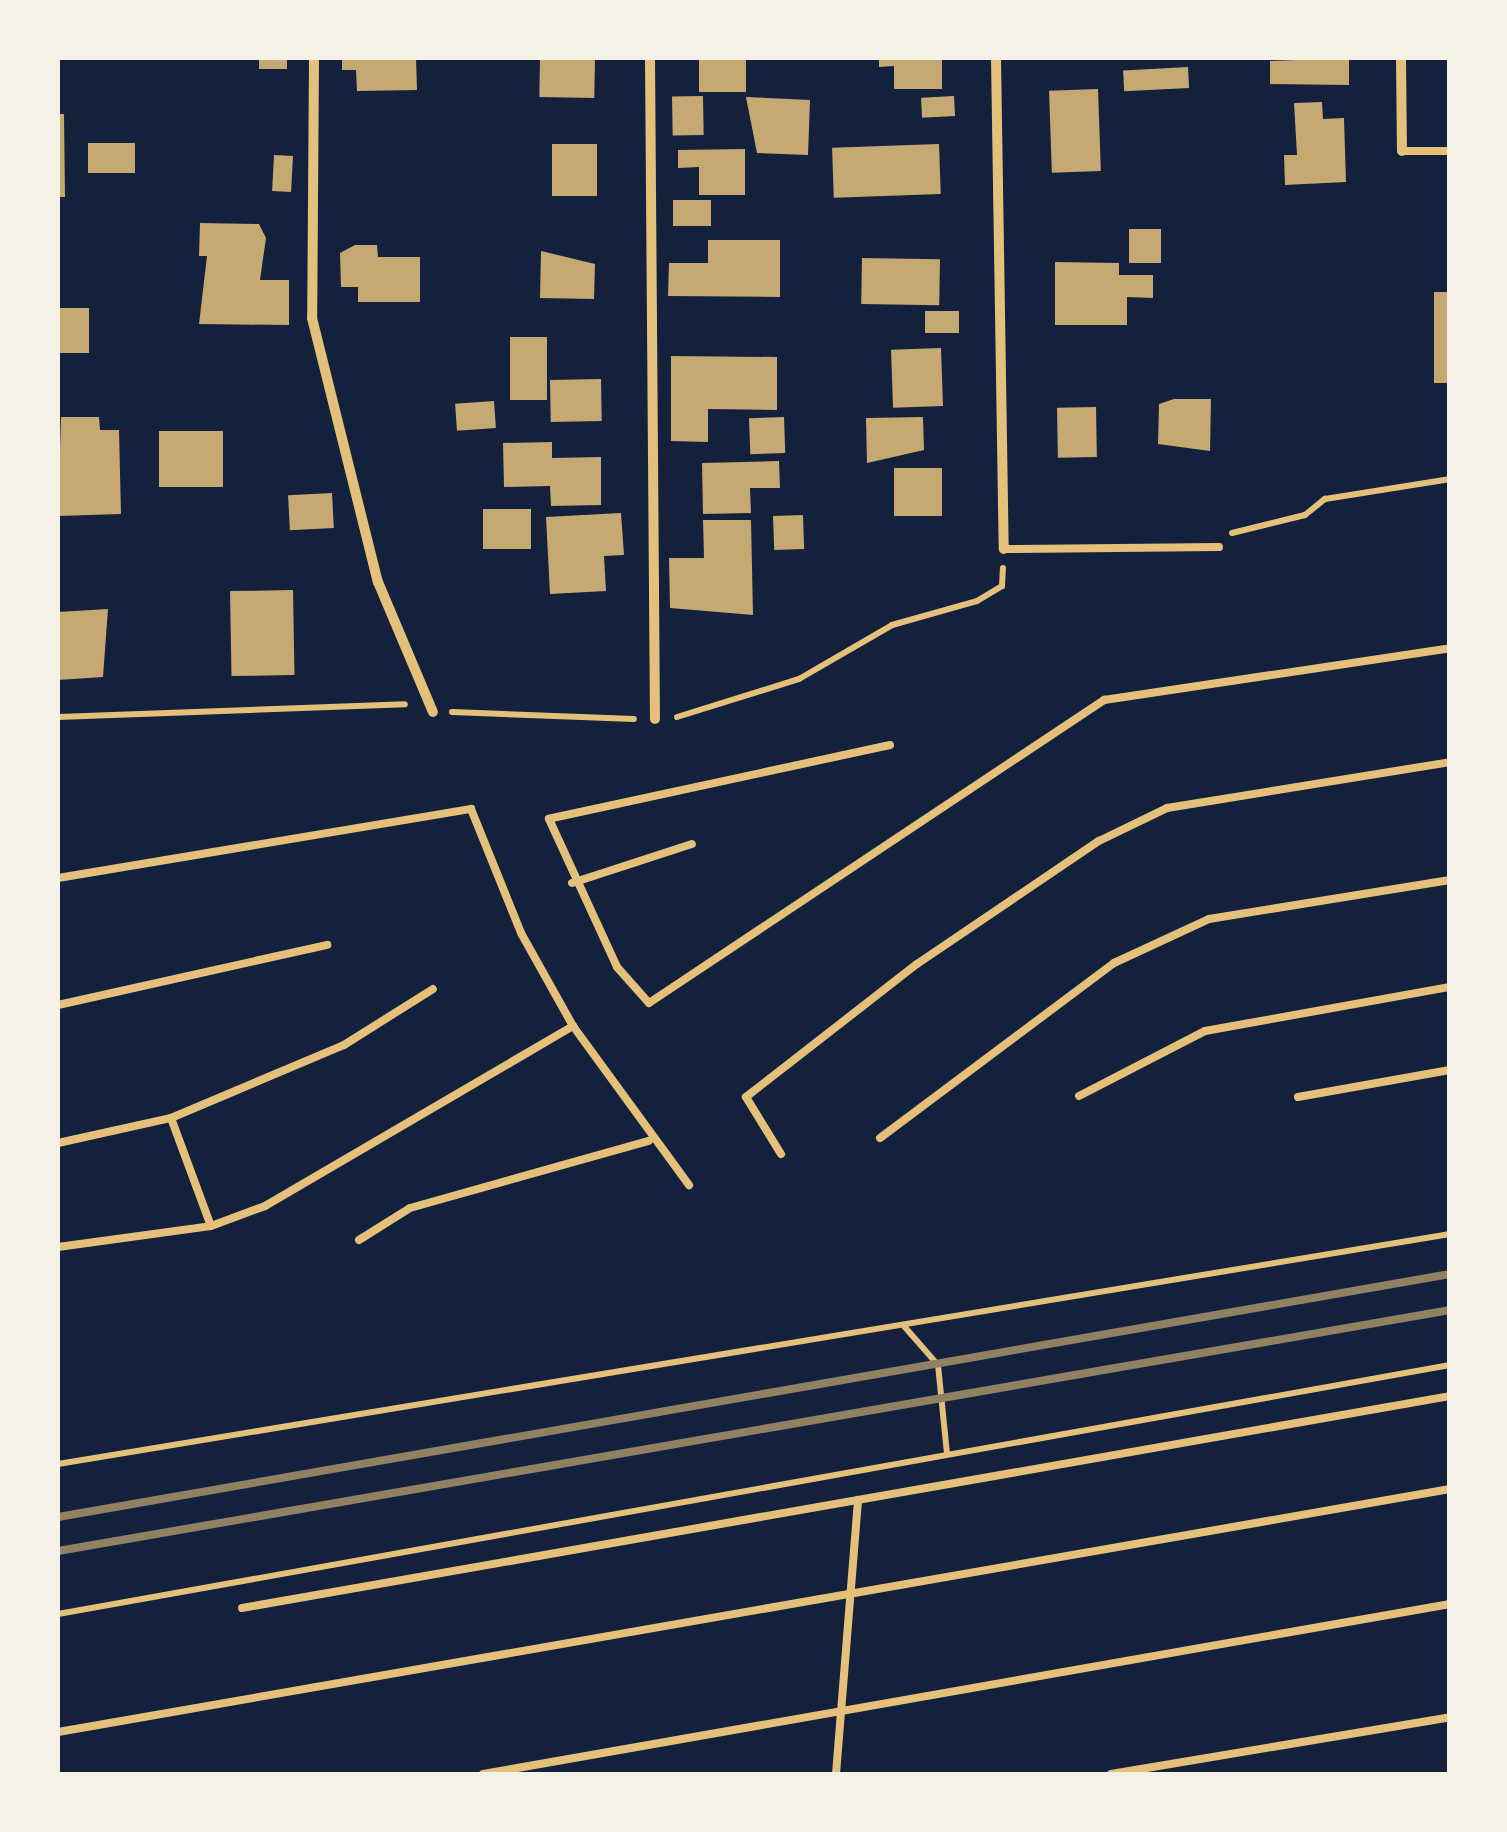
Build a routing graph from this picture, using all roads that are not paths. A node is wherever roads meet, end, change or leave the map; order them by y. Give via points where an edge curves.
1 (314, 58) edge
2 (650, 58) edge
3 (996, 58) edge
4 (1401, 58) edge
5 (1402, 151) joint
6 (1450, 151) edge
7 (1219, 547) dead end
8 (1004, 549) joint
9 (1450, 648) edge
10 (433, 712) road end
11 (655, 720) road end
12 (890, 745) dead end
13 (1450, 762) edge
14 (692, 844) dead end
15 (58, 878) edge
16 (1450, 880) edge
17 (572, 883) junction
18 (327, 945) dead end
19 (1450, 988) edge
20 (432, 990) dead end
21 (58, 1005) edge
22 (573, 1026) junction
23 (1450, 1070) edge
24 (1078, 1096) dead end
25 (1298, 1097) dead end
26 (171, 1118) junction
27 (880, 1138) dead end
28 (650, 1141) junction
29 (58, 1143) edge
30 (781, 1154) dead end
31 (689, 1185) dead end
32 (211, 1226) junction
33 (358, 1240) dead end
34 (58, 1248) edge
35 (1450, 1396) edge
36 (1450, 1489) edge
37 (858, 1500) junction
38 (851, 1596) junction
39 (1450, 1604) edge
40 (242, 1608) dead end
41 (841, 1712) junction
42 (1450, 1717) edge
43 (58, 1732) edge
44 (482, 1774) edge
45 (836, 1774) edge
46 (1111, 1774) edge

1 - 10 street via 312,318 378,582
2 - 11 street
3 - 8 street
4 - 5 street
5 - 6 lane
7 - 8 lane
9 - 17 lane via 1104,700 649,1003 617,968
12 - 17 lane via 549,819
13 - 30 lane via 1167,808 1099,841 917,964 746,1097
14 - 17 lane
15 - 22 lane via 470,808 497,883
16 - 27 lane via 1209,919 1114,962
18 - 21 lane
19 - 24 lane via 1205,1030
20 - 26 lane via 344,1045
22 - 28 lane
22 - 32 lane via 265,1206
23 - 25 lane
26 - 29 lane
26 - 32 lane
28 - 31 lane
28 - 33 lane via 410,1208
32 - 34 lane
35 - 37 lane
36 - 38 lane
37 - 38 lane
37 - 40 lane
38 - 41 lane
38 - 43 lane
39 - 41 lane
41 - 44 lane
41 - 45 lane
42 - 46 lane

